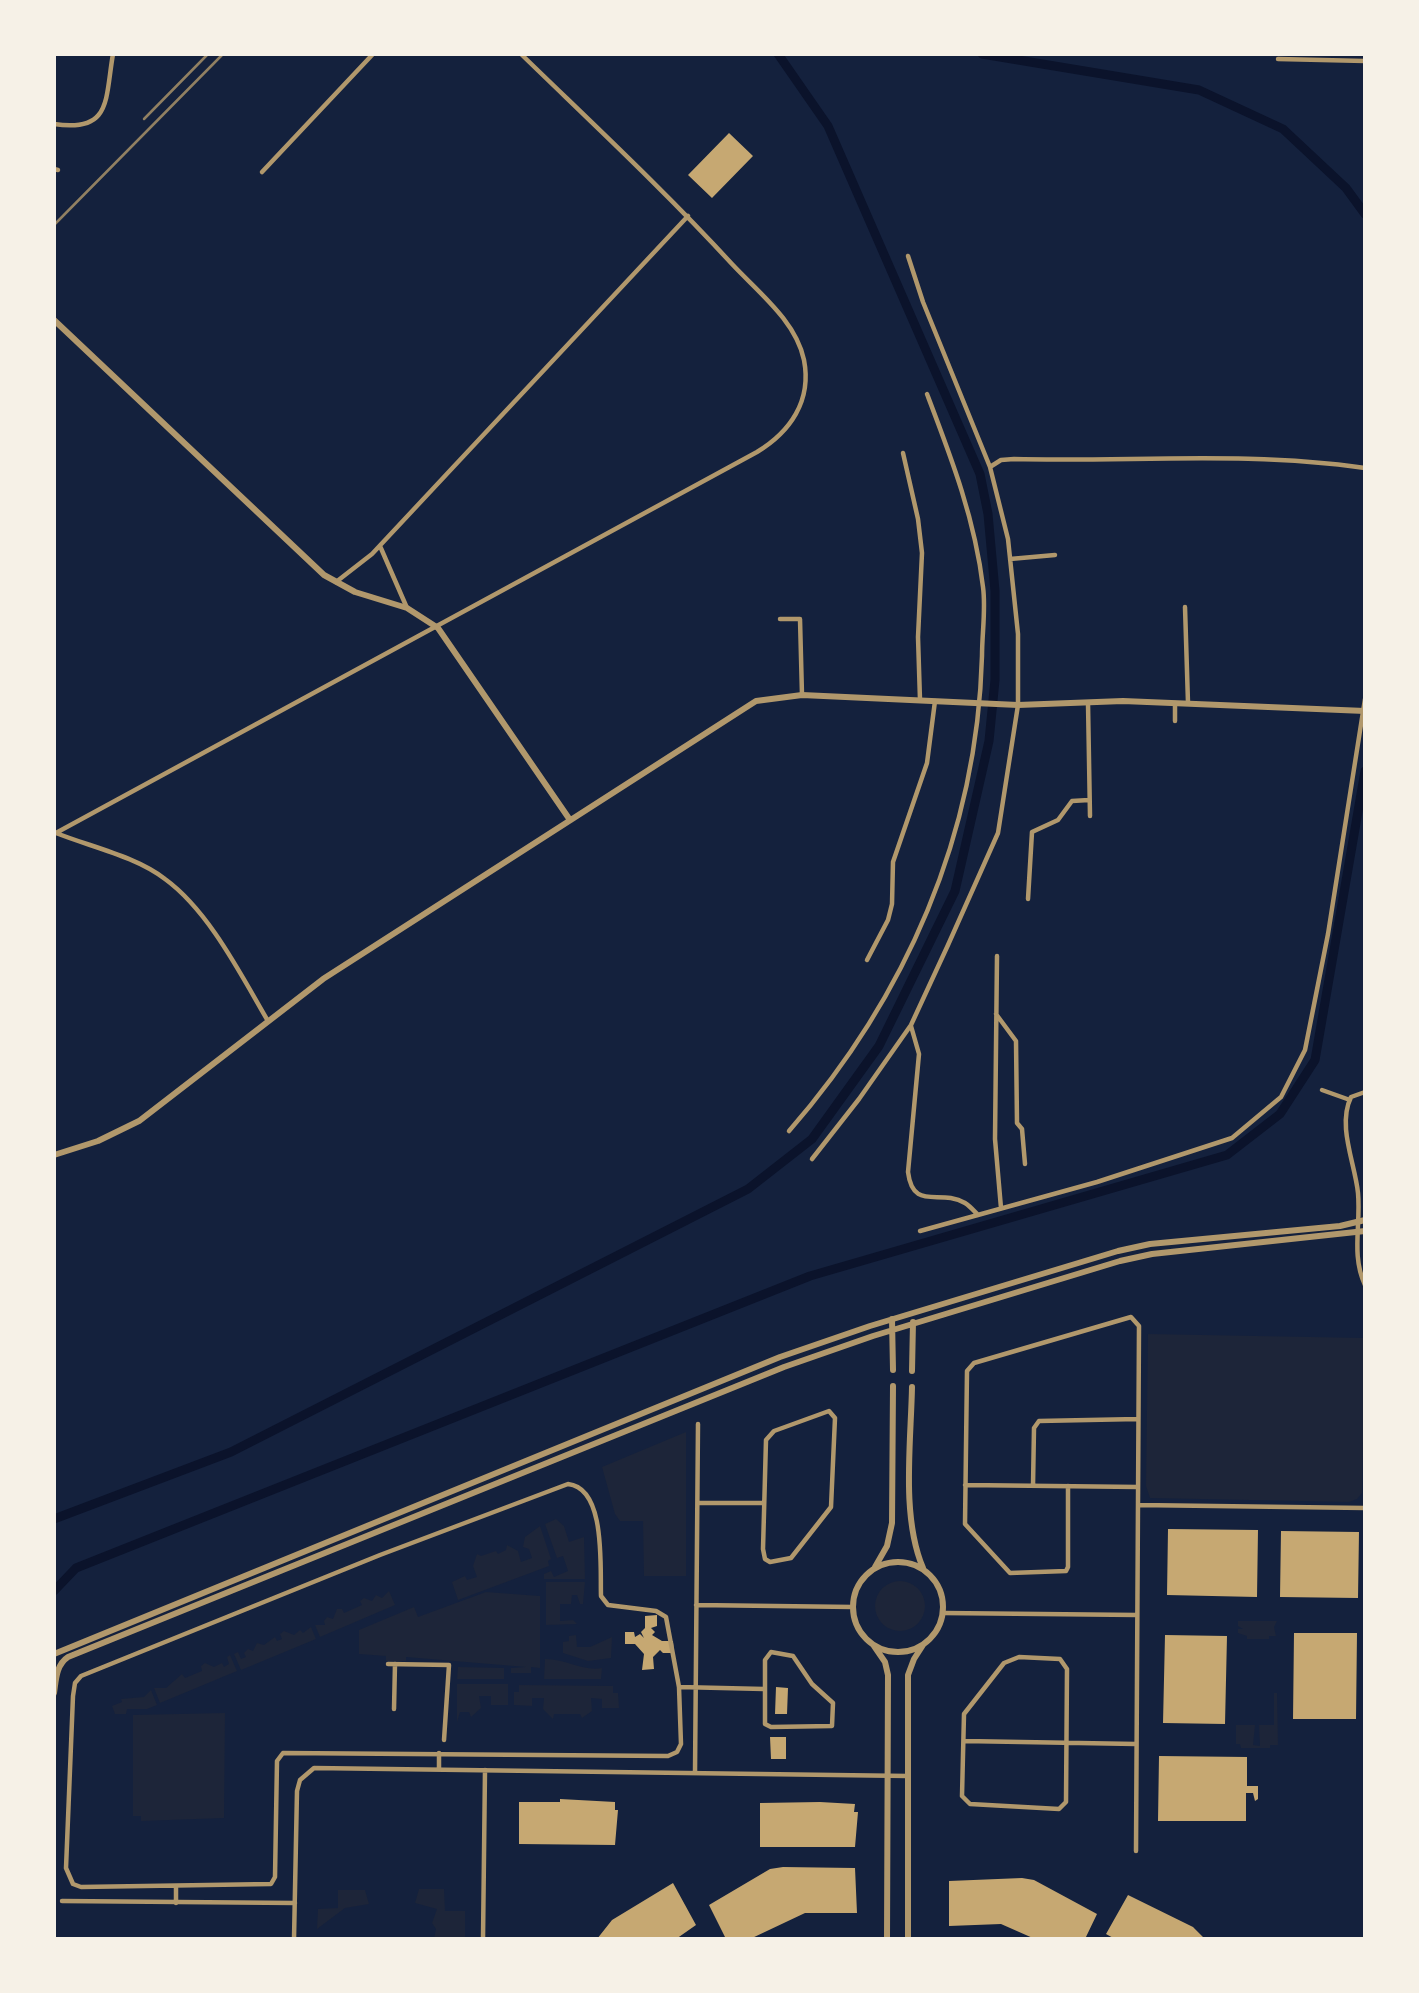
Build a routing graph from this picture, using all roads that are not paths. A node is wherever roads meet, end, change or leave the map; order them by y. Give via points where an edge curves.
1 (113, 54) edge
2 (373, 54) edge
3 (521, 54) edge
4 (1278, 59) dead end
5 (1365, 61) edge
6 (54, 124) edge
7 (262, 172) dead end
8 (688, 216) junction
9 (908, 256) dead end
10 (54, 320) edge
11 (926, 394) dead end
12 (903, 453) dead end
13 (990, 467) junction
14 (1365, 468) edge
15 (380, 546) junction
16 (1055, 555) dead end
17 (1010, 559) junction
18 (336, 582) junction
19 (1185, 607) dead end
20 (407, 608) junction
21 (780, 618) dead end
22 (438, 628) junction
23 (802, 695) junction
24 (1365, 699) edge
25 (920, 700) junction
26 (935, 701) junction
27 (984, 702) junction
28 (1088, 703) junction
29 (1175, 703) junction
30 (1188, 703) junction
31 (1018, 705) junction
32 (1364, 711) edge
33 (1175, 720) dead end
34 (1089, 800) junction
35 (1090, 816) dead end
36 (569, 820) junction
37 (55, 834) edge
38 (1028, 899) dead end
39 (997, 956) dead end
40 (867, 960) dead end
41 (995, 1013) junction
42 (268, 1021) junction
43 (911, 1025) junction
44 (1322, 1090) dead end
45 (1365, 1092) edge
46 (1350, 1100) junction
47 (789, 1131) dead end
48 (54, 1155) edge
49 (812, 1159) dead end
50 (1025, 1164) dead end
51 (1001, 1208) junction
52 (978, 1215) junction
53 (1362, 1221) edge
54 (920, 1231) dead end
55 (1361, 1231) edge
56 (1365, 1285) edge
57 (912, 1313) junction
58 (892, 1319) junction
59 (913, 1324) junction
60 (892, 1330) junction
61 (893, 1370) dead end
62 (912, 1371) dead end
63 (893, 1386) dead end
64 (912, 1387) dead end
65 (1138, 1419) junction
66 (698, 1424) dead end
67 (965, 1485) junction
68 (1033, 1486) junction
69 (1068, 1486) junction
70 (1138, 1487) junction
71 (698, 1503) junction
72 (762, 1503) junction
73 (1138, 1505) junction
74 (1365, 1508) edge
75 (923, 1568) junction
76 (874, 1569) junction
77 (696, 1605) junction
78 (853, 1607) junction
79 (943, 1613) junction
80 (1137, 1615) junction
81 (923, 1645) junction
82 (874, 1646) junction
83 (54, 1654) edge
84 (388, 1664) dead end
85 (395, 1664) junction
86 (696, 1686) junction
87 (678, 1687) junction
88 (764, 1689) junction
89 (54, 1693) edge
90 (394, 1709) dead end
91 (444, 1740) dead end
92 (964, 1741) junction
93 (1065, 1743) junction
94 (1136, 1744) junction
95 (439, 1753) junction
96 (439, 1769) junction
97 (485, 1770) junction
98 (695, 1773) junction
99 (887, 1776) junction
100 (908, 1776) junction
101 (1136, 1851) dead end
102 (176, 1888) junction
103 (62, 1901) dead end
104 (176, 1903) junction
105 (295, 1903) junction
106 (294, 1939) edge
107 (483, 1939) edge
108 (887, 1939) edge
109 (908, 1939) edge

1 - 6 street via 102,113 96,121 77,127
2 - 7 street
3 - 8 street
4 - 5 street
8 - 15 street
8 - 22 street via 792,332 805,374 793,422 768,446
9 - 13 street
10 - 18 street via 310,563
11 - 27 street via 964,490 984,589
12 - 25 street via 922,553
13 - 14 street via 1014,459 1198,457 1310,460
13 - 17 street
15 - 18 street
15 - 20 street
16 - 17 street
17 - 31 street via 1018,634
18 - 20 street
19 - 30 street
20 - 22 street
21 - 23 street via 800,619
22 - 36 street
22 - 37 street
23 - 25 street
23 - 36 street via 767,698 746,706
24 - 32 street
25 - 26 street
26 - 27 street
26 - 40 street via 927,763 893,862 888,920
27 - 31 street
27 - 47 street via 950,855 918,932 878,1013
28 - 29 street
28 - 31 street
28 - 34 street
29 - 30 street
29 - 33 street
30 - 32 street
31 - 43 street via 998,834
32 - 51 street via 1305,1050 1281,1097 1233,1138
34 - 35 street
34 - 38 street via 1072,801 1058,820 1032,832
36 - 42 street via 323,979
37 - 42 street via 166,879 228,952
39 - 41 street
41 - 50 street via 1016,1041 1017,1123 1022,1129
41 - 51 street via 995,1139
42 - 48 street via 139,1121
43 - 49 street
43 - 52 street via 919,1054 909,1185 918,1195 965,1202
44 - 46 street
45 - 46 street
46 - 53 street via 1346,1121
51 - 52 street
52 - 54 street
53 - 55 street
53 - 57 street via 1129,1248
55 - 56 street via 1356,1252
55 - 59 street via 1141,1256
57 - 58 street
57 - 59 street
58 - 60 street
58 - 83 street via 767,1363
59 - 60 street
59 - 62 street
60 - 61 street
60 - 89 street via 784,1367 68,1657 62,1661
63 - 76 street via 891,1523 887,1546
64 - 75 street via 911,1522 913,1546
65 - 67 street via 1139,1326 1131,1317 974,1363 965,1378
65 - 68 street via 1039,1421 1034,1428
65 - 70 street
66 - 71 street
67 - 68 street
67 - 69 street via 964,1517 970,1531 1004,1569 1021,1574 1060,1572 1068,1567
68 - 69 street
69 - 70 street
70 - 73 street
71 - 72 street
71 - 77 street
72 - 72 street via 769,1435 829,1411 835,1418 833,1498 818,1526 791,1558 765,1559
73 - 74 street
73 - 80 street
75 - 76 street via 898,1561
75 - 79 street via 940,1588
76 - 78 street via 857,1588
77 - 78 street
77 - 86 street
78 - 82 street via 857,1626
79 - 80 street
79 - 81 street via 940,1626
80 - 94 street
81 - 82 street via 899,1653
81 - 100 street via 908,1675
82 - 99 street via 888,1675
84 - 85 street
85 - 90 street
85 - 91 street via 449,1665
86 - 87 street
86 - 88 street
86 - 98 street
87 - 95 street via 681,1744 667,1756
87 - 102 street via 666,1617 656,1611 608,1605 601,1596 596,1518 588,1493 578,1485 568,1484 380,1555 81,1676 75,1683 69,1878 81,1886
88 - 88 street via 768,1726 826,1727 834,1723 834,1703 812,1684 789,1653 766,1656
92 - 93 street
92 - 93 street via 965,1801 1059,1809 1066,1802
92 - 93 street via 968,1707 1004,1663 1019,1657 1064,1662
93 - 94 street
94 - 101 street
95 - 96 street
95 - 102 street via 283,1753 277,1761 274,1881
96 - 97 street
96 - 105 street via 307,1771 297,1791
97 - 98 street
97 - 107 street
98 - 99 street
99 - 100 street
99 - 108 street
100 - 109 street
102 - 104 street
103 - 104 street
104 - 105 street
105 - 106 street

